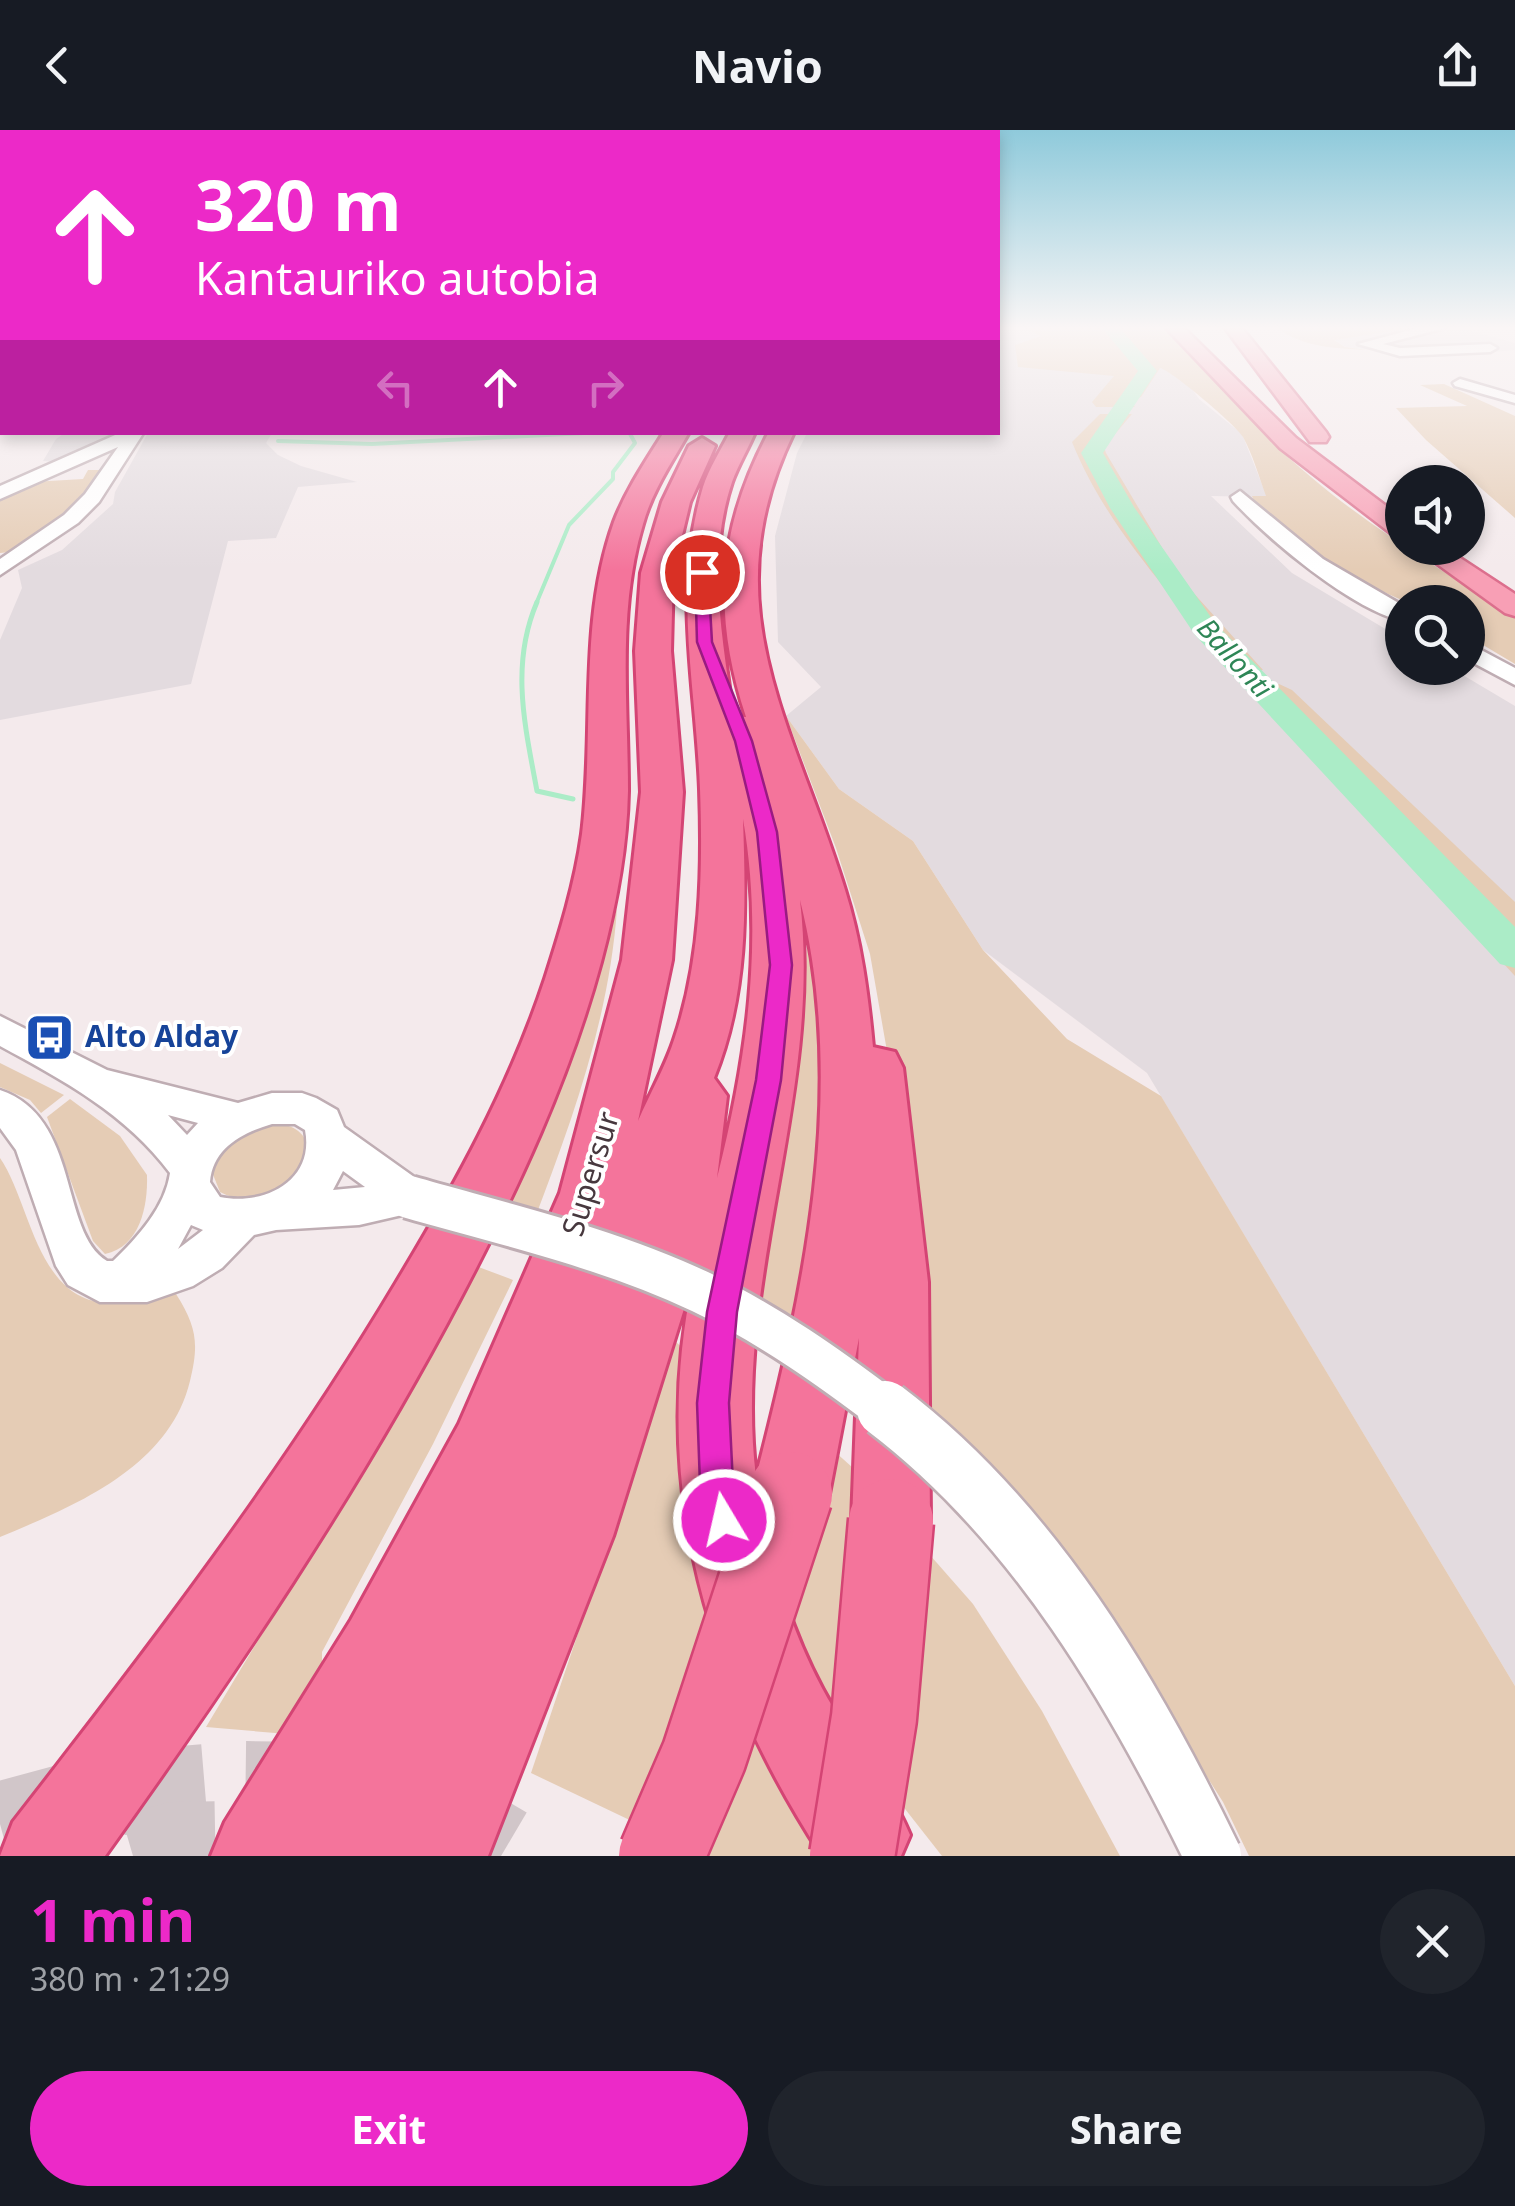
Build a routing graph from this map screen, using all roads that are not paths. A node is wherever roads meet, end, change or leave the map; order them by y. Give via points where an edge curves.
1 (1253, 409) edge
2 (1297, 409) edge
3 (129, 435) edge
4 (134, 435) edge
5 (675, 435) edge
6 (709, 435) edge
7 (742, 435) edge
8 (780, 435) edge
9 (0, 493) edge
10 (1385, 496) edge
11 (1240, 497) dead end
12 (1385, 517) edge
13 (1453, 565) edge
14 (1480, 565) edge
15 (0, 569) edge
16 (1515, 588) edge
17 (1385, 605) edge
18 (1515, 607) edge
19 (705, 642) junction
20 (1485, 660) edge
21 (1515, 678) edge
22 (831, 928) junction
23 (0, 1030) edge
24 (702, 1040) junction
25 (92, 1078) junction
26 (0, 1106) edge
27 (236, 1118) junction
28 (330, 1139) junction
29 (190, 1180) junction
30 (409, 1198) junction
31 (258, 1216) junction
32 (124, 1280) junction
33 (46, 1856) edge
34 (259, 1856) edge
35 (343, 1856) edge
36 (440, 1856) edge
37 (661, 1856) edge
38 (852, 1856) edge
39 (878, 1856) edge
40 (1213, 1856) edge

1 - 12 main road
2 - 10 main road via 1325,444
3 - 9 street
4 - 15 street via 92,498
5 - 33 highway via 635,507 614,569 604,838 562,1010 504,1152 333,1457 194,1662
6 - 34 highway, Supersur via 676,502 657,574 662,792 647,960 591,1194 486,1451 381,1650
7 - 19 highway via 718,483 703,550
8 - 22 highway via 746,519 741,609 749,666
11 - 17 street via 1276,538
13 - 18 main road
14 - 16 main road
19 - 24 highway via 722,789 722,910
19 - 39 highway via 744,741 763,815 781,965 766,1095 722,1312 713,1403 717,1484 731,1556 774,1685 826,1781
20 - 21 street
22 - 37 highway, bridge via 848,1079 842,1239 824,1352 790,1494 710,1738
22 - 38 highway, bridge via 852,952 880,1091 895,1282 890,1521 874,1718
23 - 25 street
24 - 35 highway, Supersur via 661,1135 560,1446 458,1656
24 - 36 highway via 696,1141 618,1413 517,1686
25 - 27 street
25 - 29 street via 160,1129
26 - 32 street via 32,1138 85,1271 98,1280
27 - 28 street via 298,1108 314,1114
27 - 29 street via 199,1150
28 - 30 street
28 - 31 street via 311,1186
29 - 31 street via 207,1213
29 - 32 street via 152,1252
30 - 31 street
30 - 40 street, bridge via 626,1261 690,1288 788,1340 909,1427 967,1481 1075,1613 1175,1772
31 - 32 street via 174,1272 148,1283

